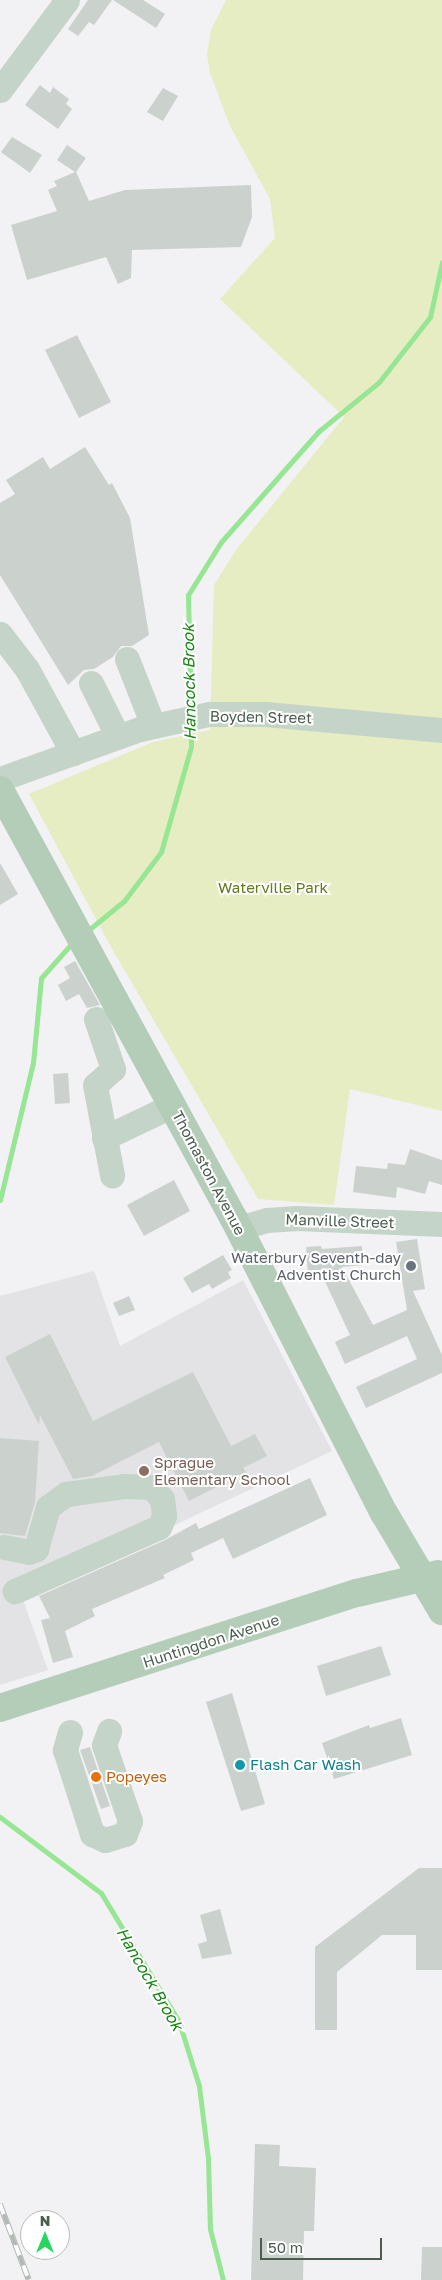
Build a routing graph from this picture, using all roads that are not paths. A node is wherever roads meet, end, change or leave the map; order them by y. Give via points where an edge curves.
1 (68, 0) edge
2 (0, 90) edge
3 (0, 634) edge
4 (127, 659) dead end
5 (92, 683) dead end
6 (163, 723) junction
7 (442, 730) edge
8 (118, 737) junction
9 (74, 753) junction
10 (0, 779) edge
11 (0, 790) edge
12 (96, 1019) dead end
13 (173, 1105) junction
14 (104, 1138) junction
15 (112, 1175) dead end
16 (442, 1224) edge
17 (239, 1228) junction
18 (4, 1547) dead end
19 (432, 1575) edge
20 (15, 1591) dead end
21 (442, 1611) edge
22 (0, 1708) edge
23 (109, 1731) dead end
24 (70, 1732) dead end

1 - 2 street
3 - 9 street via 27,668
4 - 6 street
5 - 8 street
6 - 7 street, Boyden Street via 209,714 265,714
6 - 8 street, Boyden Street
8 - 9 street, Boyden Street
9 - 10 street, Boyden Street
11 - 13 main road, Thomaston Avenue
12 - 14 street via 113,1069 95,1085
13 - 14 street
13 - 17 main road, Thomaston Avenue
14 - 15 street
16 - 17 street, Manville Street via 297,1218 267,1220
17 - 19 main road, Thomaston Avenue via 384,1514
18 - 20 street via 29,1552 36,1549 48,1507 66,1494 134,1486 151,1487 162,1499 164,1516 159,1526
19 - 21 main road, Thomaston Avenue
19 - 22 main road, Huntingdon Avenue via 356,1593
23 - 24 street via 104,1745 130,1820 125,1834 105,1840 92,1834 65,1750

